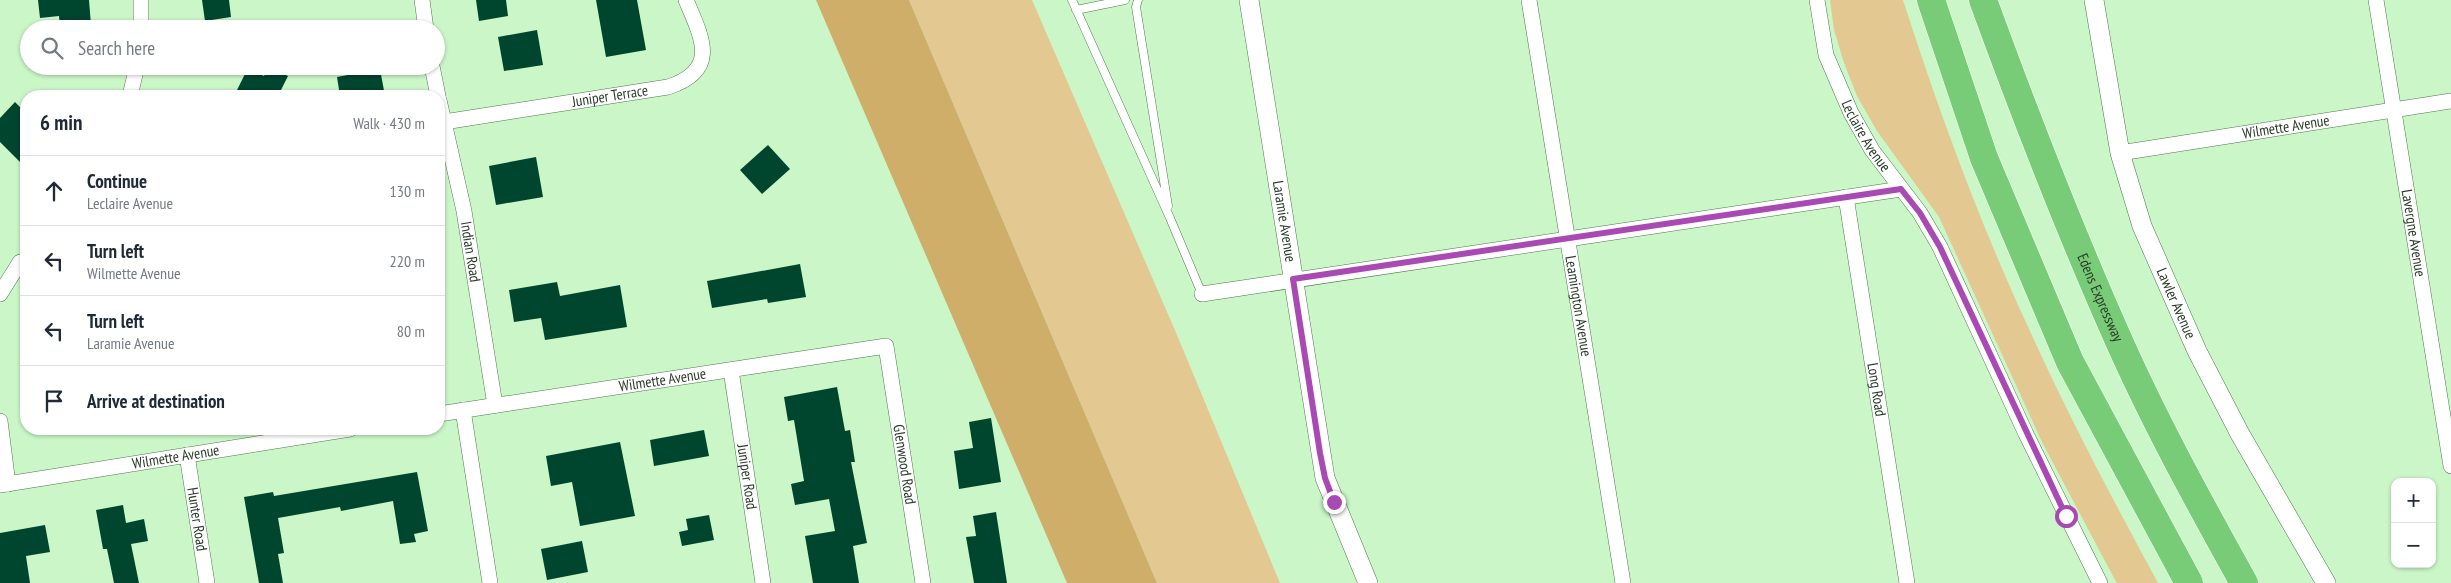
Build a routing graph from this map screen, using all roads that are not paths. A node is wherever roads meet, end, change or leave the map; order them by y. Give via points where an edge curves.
1 (141, 0) edge
2 (422, 0) edge
3 (686, 0) edge
4 (1072, 0) edge
5 (1126, 0) edge
6 (1138, 0) edge
7 (1248, 0) edge
8 (1529, 0) edge
9 (1817, 0) edge
10 (1931, 0) edge
11 (1983, 0) edge
12 (2094, 0) edge
13 (2376, 0) edge
14 (1076, 10) junction
15 (141, 20) edge
16 (425, 20) edge
17 (135, 75) edge
18 (434, 75) edge
19 (131, 90) edge
20 (437, 90) edge
21 (2451, 101) edge
22 (2394, 110) junction
23 (445, 122) edge
24 (445, 126) edge
25 (2120, 153) junction
26 (1901, 189) junction
27 (1846, 197) junction
28 (1170, 218) junction
29 (1567, 238) junction
30 (20, 261) edge
31 (20, 264) edge
32 (0, 274) edge
33 (1293, 279) junction
34 (0, 294) edge
35 (1202, 294) joint
36 (886, 346) joint
37 (731, 370) junction
38 (495, 405) junction
39 (463, 410) junction
40 (445, 413) edge
41 (0, 421) edge
42 (312, 435) edge
43 (187, 455) junction
44 (2451, 466) edge
45 (4, 484) edge
46 (208, 583) edge
47 (490, 583) edge
48 (763, 583) edge
49 (923, 583) edge
50 (1368, 583) edge
51 (1623, 583) edge
52 (1907, 583) edge
53 (2100, 583) edge
54 (2189, 583) edge
55 (2244, 583) edge
56 (2326, 583) edge

1 - 15 street
2 - 16 street
3 - 23 street, Juniper Terrace via 704,45 699,67 683,82
4 - 14 lane
5 - 14 lane
6 - 28 lane via 1136,7
7 - 33 street, Laramie Avenue
8 - 29 street, Leamington Avenue
9 - 26 street, Leclaire Avenue via 1826,55 1836,81 1872,150
10 - 54 highway via 1984,158 2070,362
11 - 55 highway, Edens Expressway via 2042,162 2119,342 2198,502
12 - 25 street, Lawler Avenue
13 - 22 street, Lavergne Avenue
14 - 28 lane
17 - 19 street
18 - 20 street
21 - 22 street, Wilmette Avenue
22 - 25 street, Wilmette Avenue
22 - 44 street, Lavergne Avenue
24 - 38 street, Indian Road via 464,212
25 - 56 street, Lawler Avenue via 2142,226 2198,351 2240,434
26 - 27 street
26 - 53 street, Leclaire Avenue via 1940,247 2026,434
27 - 29 street
27 - 52 street, Long Road
28 - 35 lane
29 - 33 street
29 - 51 street, Leamington Avenue
30 - 32 street
31 - 34 street
33 - 35 street
33 - 50 street, Laramie Avenue via 1325,478
36 - 37 street, Wilmette Avenue
36 - 49 street, Glenwood Road
37 - 38 street, Wilmette Avenue
37 - 48 street, Juniper Road
38 - 39 street, Wilmette Avenue
39 - 40 street, Wilmette Avenue
39 - 47 street
41 - 45 street
42 - 43 street, Wilmette Avenue
43 - 45 street, Wilmette Avenue
43 - 46 street, Hunter Road

